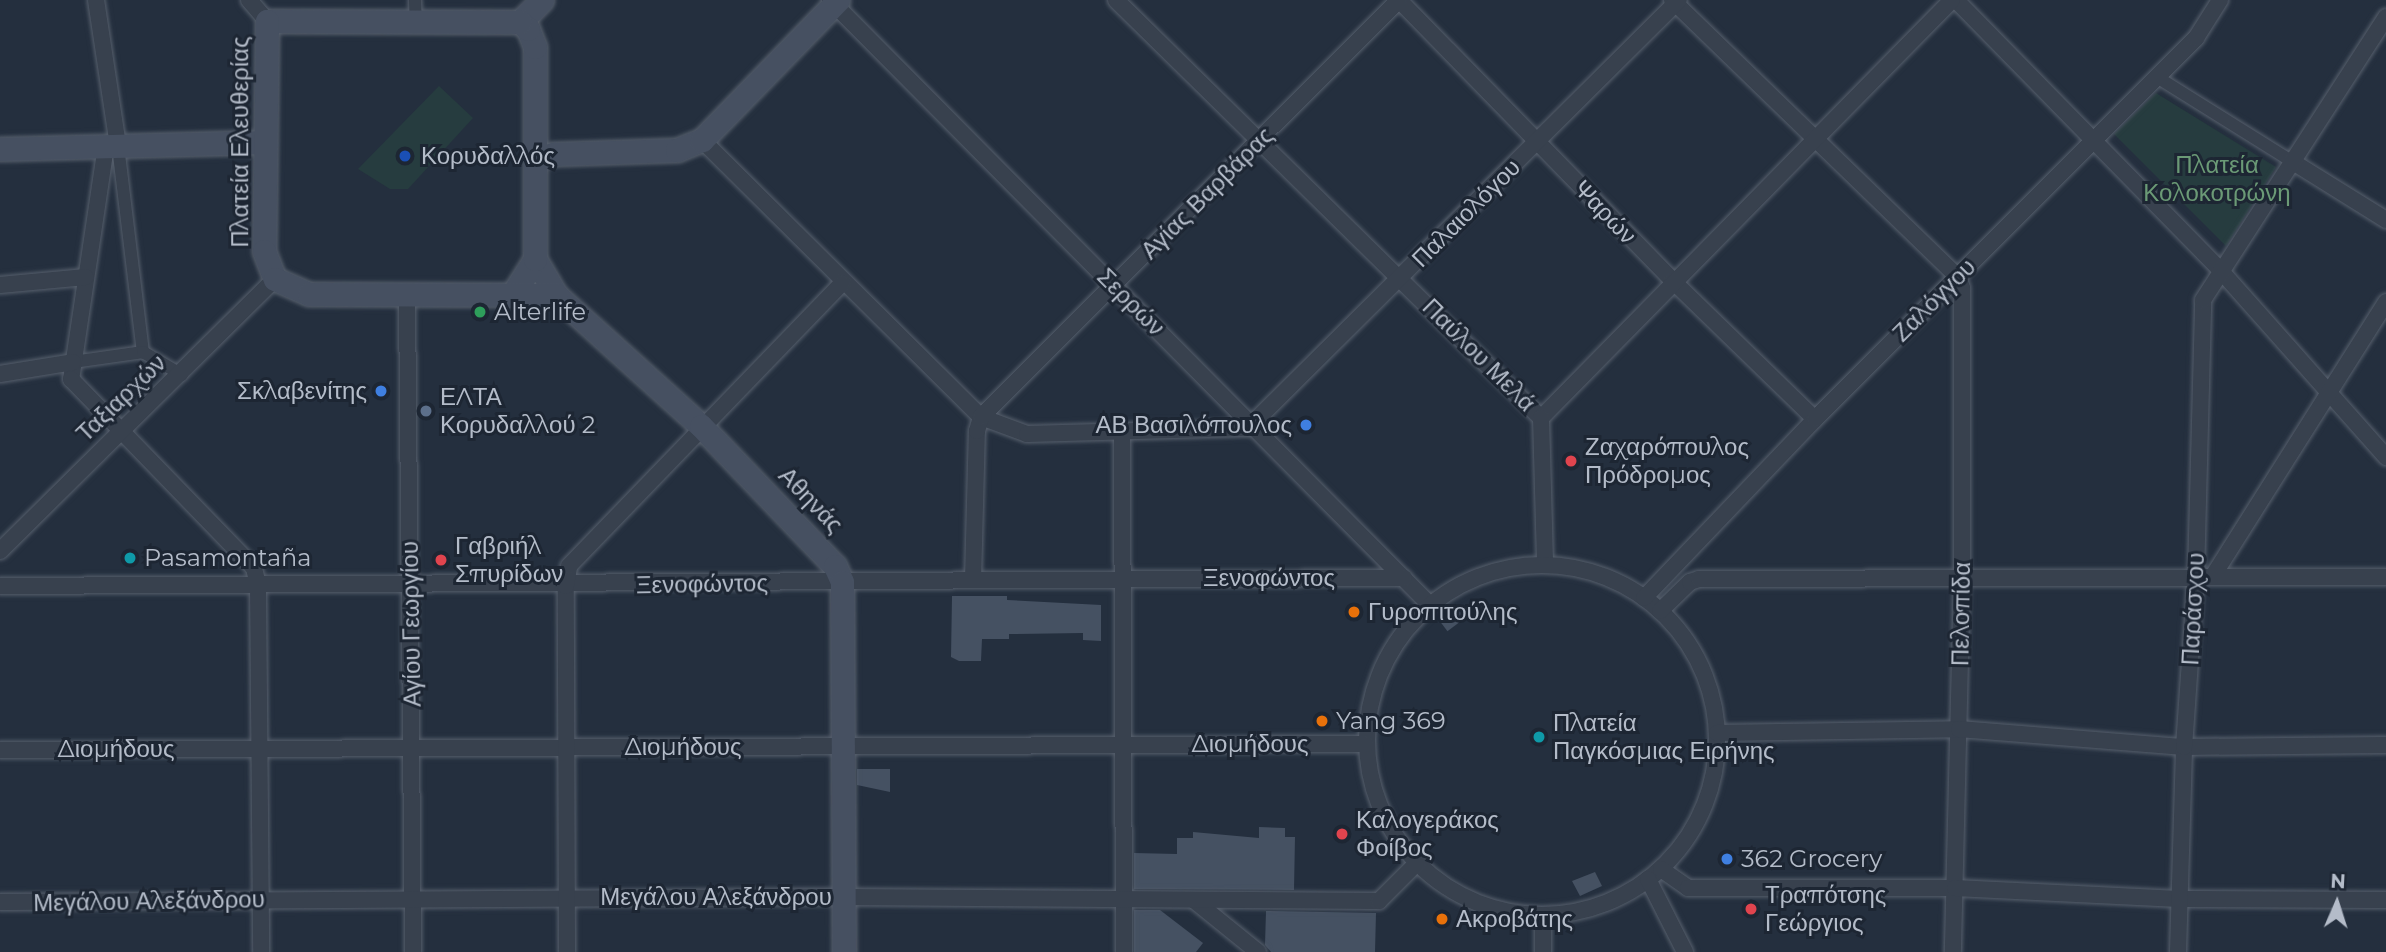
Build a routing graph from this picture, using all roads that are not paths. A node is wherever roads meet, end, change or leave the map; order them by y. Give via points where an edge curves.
1 (96, 0) edge
2 (249, 0) edge
3 (415, 0) edge
4 (542, 0) edge
5 (1115, 0) edge
6 (1399, 0) edge
7 (1954, 0) edge
8 (2220, 0) edge
9 (834, 1) edge
10 (1675, 1) edge
11 (2386, 18) edge
12 (267, 21) junction
13 (520, 22) junction
14 (416, 24) junction
15 (2157, 77) junction
16 (1816, 139) junction
17 (2096, 140) junction
18 (702, 141) junction
19 (264, 142) junction
20 (1258, 142) junction
21 (1537, 143) junction
22 (112, 146) junction
23 (0, 149) edge
24 (535, 159) junction
25 (2293, 162) junction
26 (2386, 220) edge
27 (535, 259) junction
28 (2221, 271) junction
29 (86, 277) junction
30 (1958, 277) junction
31 (1401, 278) junction
32 (275, 279) junction
33 (1673, 281) junction
34 (842, 283) junction
35 (0, 285) edge
36 (1115, 286) junction
37 (513, 294) junction
38 (556, 295) junction
39 (407, 296) junction
40 (2386, 302) edge
41 (143, 352) junction
42 (73, 362) junction
43 (0, 374) edge
44 (182, 376) junction
45 (2329, 392) junction
46 (981, 417) junction
47 (1541, 418) junction
48 (1815, 419) junction
49 (701, 426) junction
50 (1254, 426) junction
51 (1122, 433) junction
52 (121, 435) junction
53 (2386, 457) edge
54 (0, 551) edge
55 (1545, 565) junction
56 (1675, 567) junction
57 (2196, 576) junction
58 (2213, 576) junction
59 (2386, 576) edge
60 (1123, 578) junction
61 (1404, 578) junction
62 (1962, 578) junction
63 (973, 580) junction
64 (842, 582) junction
65 (1690, 582) junction
66 (0, 586) edge
67 (258, 586) junction
68 (412, 586) junction
69 (566, 586) junction
70 (1644, 598) junction
71 (1430, 605) junction
72 (1660, 611) junction
73 (1959, 729) junction
74 (1717, 733) junction
75 (1366, 744) junction
76 (1125, 745) junction
77 (843, 746) junction
78 (2386, 746) edge
79 (566, 747) junction
80 (2184, 747) junction
81 (412, 748) junction
82 (259, 749) junction
83 (0, 750) edge
84 (1417, 863) junction
85 (1654, 874) junction
86 (1955, 888) junction
87 (844, 897) junction
88 (567, 898) junction
89 (261, 899) junction
90 (413, 899) junction
91 (2179, 899) junction
92 (1123, 900) junction
93 (1195, 901) junction
94 (2386, 901) edge
95 (0, 902) edge
96 (1543, 915) junction
97 (261, 952) edge
98 (413, 952) edge
99 (567, 952) edge
100 (844, 952) edge
101 (1124, 952) edge
102 (1258, 952) edge
103 (1543, 952) edge
104 (1685, 952) edge
105 (1953, 952) edge
106 (2178, 952) edge

1 - 22 street
2 - 12 street
3 - 14 street
4 - 13 main road
5 - 20 street, Παύλου Μελά
6 - 20 street, Αγίας Βαρβάρας
6 - 21 street, Ψαρών
7 - 16 street
7 - 17 street
8 - 15 street, Ζαλόγγου via 2196,38
9 - 18 main road
9 - 36 street, Σερρών
10 - 16 street
10 - 21 street, Παλαιολόγου
11 - 25 street, Παράσχου
12 - 14 main road, Πλατεία Ελευθερίας
12 - 19 main road, Πλατεία Ελευθερίας
13 - 14 main road, Πλατεία Ελευθερίας
13 - 24 main road via 535,47
15 - 17 street, Ζαλόγγου
15 - 25 street
16 - 30 street
16 - 33 street
17 - 28 street
17 - 30 street, Ζαλόγγου
18 - 24 main road via 677,150 554,154
18 - 34 street
19 - 22 main road
19 - 32 main road, Πλατεία Ελευθερίας via 264,251
20 - 31 street, Παύλου Μελά
20 - 36 street, Αγίας Βαρβάρας
21 - 31 street, Παλαιολόγου
21 - 33 street, Ψαρών
22 - 23 main road
22 - 29 street
22 - 41 street
24 - 27 main road
25 - 26 street
25 - 28 street, Παράσχου
27 - 37 main road
27 - 38 main road, Αθηνάς
28 - 45 street
28 - 57 street, Παράσχου via 2200,313
29 - 35 street
29 - 42 street
30 - 48 street, Ζαλόγγου
30 - 62 street, Πελοπίδα via 1964,312
31 - 47 street, Παύλου Μελά
31 - 50 street, Παλαιολόγου
32 - 39 main road via 309,294
32 - 44 street, Ταξιαρχών
33 - 47 street
33 - 48 street, Ψαρών
34 - 46 street
34 - 49 street
36 - 46 street, Αγίας Βαρβάρας
36 - 50 street, Σερρών
37 - 38 main road
37 - 39 main road
38 - 49 main road, Αθηνάς
39 - 68 street, Αγίου Γεωργίου
40 - 45 street
41 - 42 street
41 - 44 street
42 - 43 street
42 - 52 street via 71,379
44 - 52 street, Ταξιαρχών
45 - 53 street
45 - 58 street
46 - 51 street via 1027,434
46 - 63 street
47 - 55 street
48 - 56 street, Ζαλόγγου
49 - 64 main road, Αθηνάς via 825,551
49 - 69 street via 569,566
50 - 51 street
50 - 61 street, Σερρών
51 - 60 street
52 - 54 street, Ταξιαρχών
52 - 67 street via 254,568
55 - 70 street via 1597,574
55 - 71 street via 1490,573
56 - 65 street
56 - 70 street, Ζαλόγγου
57 - 58 street
57 - 62 street
57 - 80 street, Παράσχου
58 - 59 street
60 - 61 street, Ξενοφώντος
60 - 63 street, Ξενοφώντος
60 - 76 street
61 - 71 street, Σερρών
62 - 65 street
62 - 73 street, Πελοπίδα
63 - 64 street, Ξενοφώντος
64 - 69 street, Ξενοφώντος
64 - 77 main road, Αθηνάς
65 - 72 street
66 - 67 street, Ξενοφώντος
67 - 68 street, Ξενοφώντος
67 - 82 street
68 - 69 street, Ξενοφώντος
68 - 81 street, Αγίου Γεωργίου
69 - 79 street
70 - 72 street
71 - 75 street via 1403,633 1378,677
72 - 74 street via 1703,669
73 - 74 street
73 - 80 street
73 - 86 street, Πελοπίδα
74 - 85 street via 1710,789 1700,816
75 - 76 street, Διομήδους
75 - 84 street via 1375,796
76 - 77 street, Διομήδους
76 - 92 street
77 - 79 street, Διομήδους
77 - 87 main road, Αθηνάς
78 - 80 street
79 - 81 street, Διομήδους
79 - 88 street
80 - 91 street, Παράσχου
81 - 82 street, Διομήδους
81 - 90 street, Αγίου Γεωργίου
82 - 83 street, Διομήδους
82 - 89 street
84 - 93 street, Μεγάλου Αλεξάνδρου via 1379,901
84 - 96 street via 1438,881 1488,906
85 - 86 street via 1688,888
85 - 96 street via 1616,899 1580,911
85 - 104 street
86 - 91 street
86 - 105 street, Πελοπίδα
87 - 88 street, Μεγάλου Αλεξάνδρου
87 - 92 street, Μεγάλου Αλεξάνδρου
87 - 100 main road, Αθηνάς
88 - 90 street, Μεγάλου Αλεξάνδρου
88 - 99 street
89 - 90 street, Μεγάλου Αλεξάνδρου
89 - 95 street, Μεγάλου Αλεξάνδρου
89 - 97 street
90 - 98 street, Αγίου Γεωργίου
91 - 94 street
91 - 106 street, Παράσχου
92 - 93 street, Μεγάλου Αλεξάνδρου
92 - 101 street
93 - 102 street
96 - 103 street

